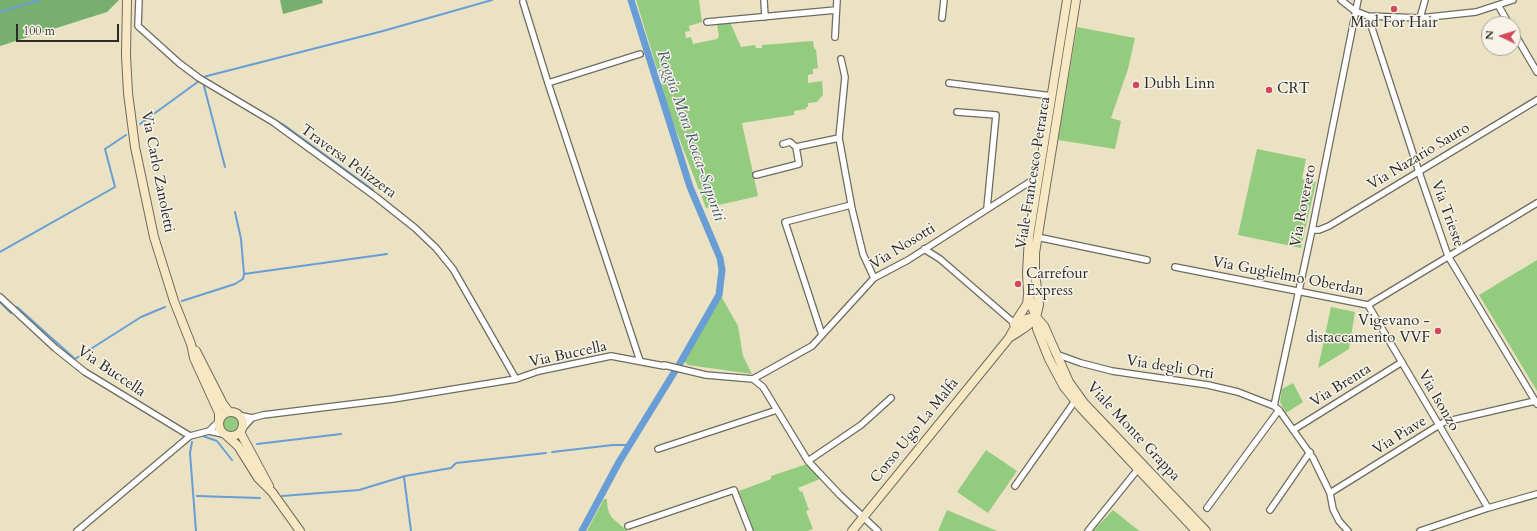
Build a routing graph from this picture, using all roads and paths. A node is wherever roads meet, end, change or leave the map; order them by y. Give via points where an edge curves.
1 (127, 0) edge
2 (139, 0) edge
3 (764, 0) edge
4 (837, 0) edge
5 (944, 0) edge
6 (1067, 0) edge
7 (1076, 0) edge
8 (1341, 0) edge
9 (1358, 0) edge
10 (1425, 0) edge
11 (1513, 0) edge
12 (523, 2) dead end
13 (1498, 5) junction
14 (836, 10) junction
15 (1355, 11) junction
16 (1368, 16) junction
17 (1504, 16) edge
18 (765, 17) junction
19 (942, 18) dead end
20 (1420, 18) junction
21 (707, 22) dead end
22 (835, 37) dead end
23 (1521, 45) edge
24 (640, 54) dead end
25 (841, 59) dead end
26 (1537, 72) edge
27 (548, 83) junction
28 (949, 83) dead end
29 (1052, 96) junction
30 (1537, 100) edge
31 (957, 112) dead end
32 (839, 138) junction
33 (783, 144) dead end
34 (796, 147) junction
35 (1419, 172) junction
36 (756, 175) dead end
37 (1039, 176) junction
38 (1537, 203) edge
39 (852, 205) junction
40 (987, 208) junction
41 (1312, 230) junction
42 (1037, 237) junction
43 (924, 249) junction
44 (1448, 256) junction
45 (1147, 260) dead end
46 (1174, 267) dead end
47 (874, 278) junction
48 (1299, 291) junction
49 (1028, 292) junction
50 (0, 297) edge
51 (1368, 305) junction
52 (1036, 317) junction
53 (1014, 323) junction
54 (822, 335) junction
55 (1012, 336) junction
56 (1040, 336) junction
57 (191, 344) junction
58 (1000, 348) junction
59 (1056, 354) junction
60 (640, 361) junction
61 (1402, 362) junction
62 (753, 378) junction
63 (516, 379) junction
64 (891, 398) dead end
65 (1075, 401) junction
66 (1536, 403) edge
67 (1276, 408) junction
68 (777, 410) junction
69 (229, 412) junction
70 (238, 415) junction
71 (252, 418) junction
72 (219, 420) junction
73 (1438, 426) junction
74 (242, 430) junction
75 (1293, 430) junction
76 (209, 431) junction
77 (225, 435) junction
78 (190, 436) junction
79 (658, 449) dead end
80 (1310, 452) junction
81 (808, 461) junction
82 (1138, 469) junction
83 (1015, 486) dead end
84 (272, 492) junction
85 (1330, 493) junction
86 (1537, 494) edge
87 (1207, 508) dead end
88 (1488, 508) junction
89 (1270, 510) dead end
90 (863, 517) junction
91 (628, 526) dead end
92 (77, 531) edge
93 (300, 531) edge
94 (750, 531) edge
95 (852, 531) edge
96 (878, 531) edge
97 (1088, 531) edge
98 (1196, 531) edge
99 (1206, 531) edge
100 (1348, 531) edge
101 (1420, 531) edge

1 - 57 main road, Via Carlo Zanoletti via 128,93 137,154 162,267
2 - 63 street, Traversa Pelizzera via 138,26 179,63 199,78 273,122 376,197 436,248 453,269
3 - 18 street
4 - 14 street
5 - 19 street
6 - 29 main road, Viale Francesco Petrarca
7 - 42 main road, Viale Francesco Petrarca
8 - 15 street
9 - 15 street, Via Rovereto
10 - 20 street
11 - 13 street
12 - 27 street
13 - 17 street
13 - 20 street via 1476,12
14 - 18 street
14 - 22 street
15 - 16 street
15 - 41 street, Via Rovereto
16 - 20 street
16 - 35 street, Via Trieste
18 - 21 street
23 - 26 street
24 - 27 street
25 - 32 street via 845,77
27 - 60 street
28 - 29 street
29 - 37 main road, Viale Francesco Petrarca
30 - 35 street, Via Nazario Sauro
31 - 40 street via 996,116
32 - 34 street
32 - 39 street
33 - 34 street via 790,142
34 - 36 street via 799,164
35 - 41 street, Via Nazario Sauro via 1324,229
35 - 44 street, Via Trieste
37 - 40 street, Via Nosotti
37 - 49 main road, Viale Francesco Petrarca via 1027,254
38 - 44 street, Via Guglielmo Oberdan
39 - 47 street via 863,254
39 - 54 street via 784,222
40 - 43 street, Via Nosotti
41 - 48 street, Via Rovereto
42 - 45 street
42 - 52 main road, Viale Francesco Petrarca via 1035,272 1039,305
43 - 47 street, Via Nosotti
43 - 53 street via 940,259
44 - 51 street, Via Guglielmo Oberdan
44 - 66 street, Via Trieste
46 - 48 street, Via Guglielmo Oberdan
47 - 54 street, Via Nosotti
48 - 51 street, Via Guglielmo Oberdan
48 - 67 street, Via Rovereto
49 - 52 main road, Viale Francesco Petrarca
49 - 53 main road, Corso Ugo La Malfa via 1027,304
50 - 78 street, Via Buccella via 85,372
51 - 61 street, Via Isonzo
52 - 55 main road, Corso Ugo La Malfa via 1030,325
52 - 56 main road, Viale Monte Grappa
52 - 59 main road, Viale Monte Grappa via 1044,326
53 - 58 main road, Corso Ugo La Malfa
54 - 62 street, Via Nosotti via 812,346
55 - 56 main road via 1031,332
55 - 58 main road, Corso Ugo La Malfa
56 - 65 main road, Viale Monte Grappa via 1064,387
57 - 69 main road, Via Carlo Zanoletti
57 - 72 main road, Via Carlo Zanoletti via 194,358 219,413
58 - 90 main road, Corso Ugo La Malfa
59 - 67 street, Via degli Orti via 1112,371 1238,392
59 - 99 main road, Viale Monte Grappa via 1069,382 1084,403
60 - 62 street, Via Buccella via 706,374
60 - 63 street, Via Buccella via 610,356 540,371
61 - 73 street, Via Isonzo
61 - 75 street, Via Brenta
62 - 68 street via 763,387
63 - 71 street, Via Buccella
64 - 81 street via 861,424
65 - 82 main road, Viale Monte Grappa
65 - 83 street
66 - 73 street, Via Piave via 1444,422
67 - 75 street
67 - 87 street
68 - 79 street
68 - 81 street
69 - 70 main road
69 - 72 main road via 223,414
70 - 71 street, Via Buccella
70 - 74 main road via 242,421
71 - 74 street
72 - 76 street
72 - 77 main road via 219,428
73 - 85 street, Via Piave
73 - 88 street, Via Isonzo
74 - 77 main road via 234,436
74 - 84 main road
75 - 80 street
76 - 77 street
76 - 78 street
77 - 84 main road via 238,446 258,478
78 - 92 street
80 - 85 street
80 - 89 street
81 - 90 street
82 - 97 street, Viale Monte Grappa
82 - 98 main road, Viale Monte Grappa
84 - 93 main road
85 - 100 street via 1339,521
86 - 88 street
88 - 101 street
90 - 95 main road, Corso Ugo La Malfa
90 - 96 street
91 - 94 street via 734,490

